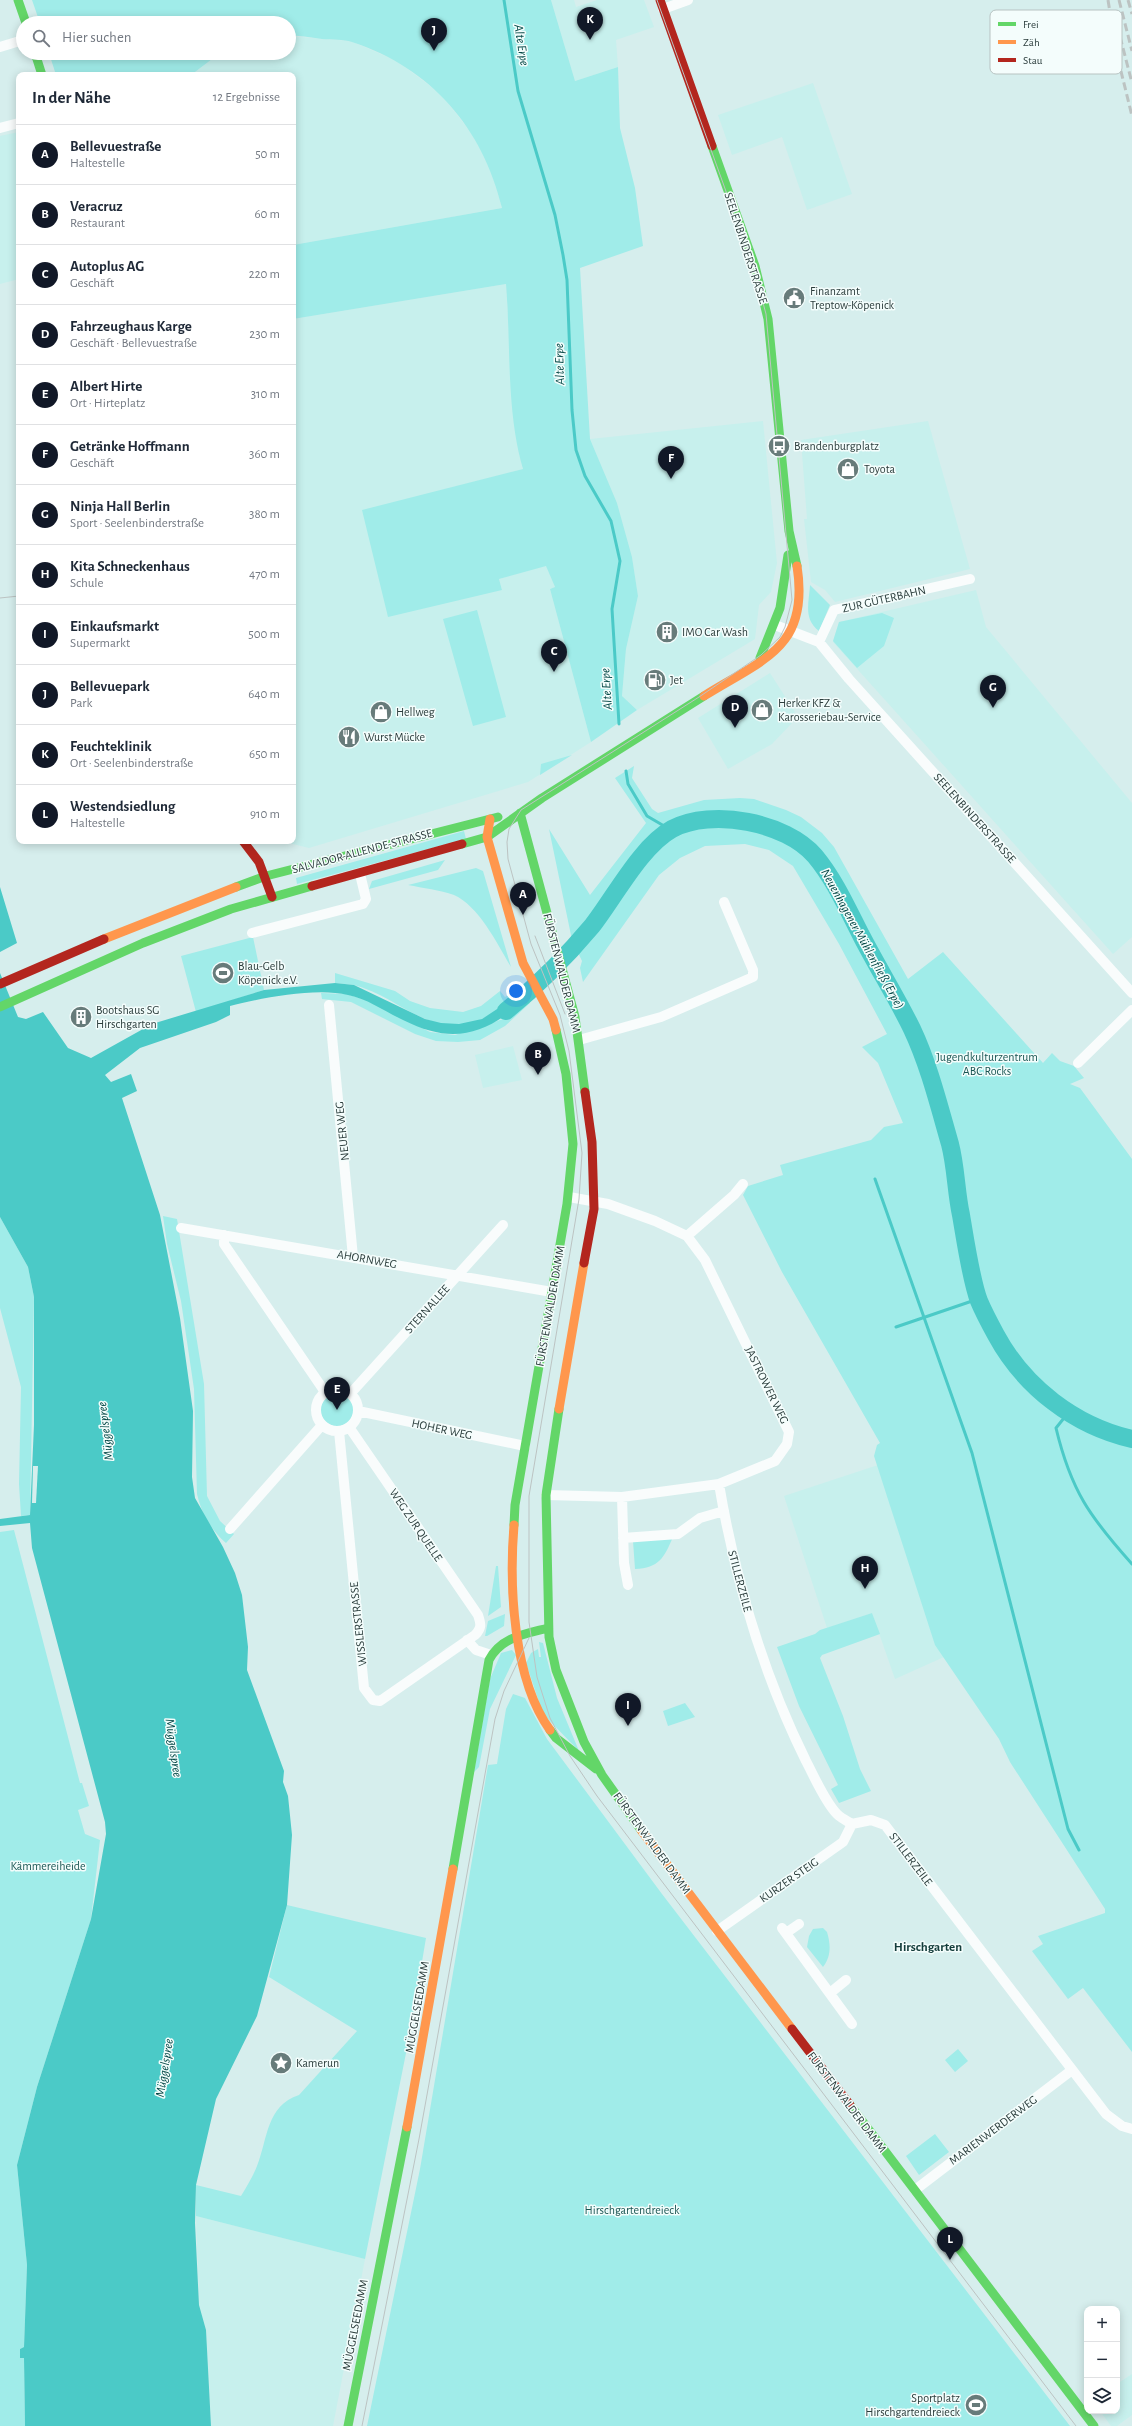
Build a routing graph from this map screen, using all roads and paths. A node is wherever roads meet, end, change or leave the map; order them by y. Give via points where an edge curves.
1 (18, 0) edge
2 (688, 0) edge
3 (661, 5) edge
4 (24, 16) edge
5 (16, 42) edge
6 (0, 47) edge
7 (37, 60) edge
8 (41, 72) edge
9 (16, 124) edge
10 (0, 128) edge
11 (789, 531) junction
12 (970, 579) dead end
13 (775, 625) junction
14 (792, 632) junction
15 (819, 642) junction
16 (758, 662) junction
17 (520, 813) junction
18 (490, 819) junction
19 (487, 837) junction
20 (246, 844) edge
21 (360, 874) junction
22 (266, 876) junction
23 (272, 897) junction
24 (724, 902) dead end
25 (252, 933) dead end
26 (0, 984) edge
27 (1132, 993) edge
28 (330, 1005) dead end
29 (0, 1007) edge
30 (1132, 1010) edge
31 (579, 1040) junction
32 (1078, 1063) dead end
33 (744, 1184) dead end
34 (569, 1197) junction
35 (594, 1202) junction
36 (503, 1225) dead end
37 (181, 1228) dead end
38 (224, 1235) junction
39 (687, 1236) junction
40 (353, 1257) junction
41 (458, 1275) junction
42 (552, 1292) junction
43 (325, 1392) junction
44 (351, 1393) junction
45 (358, 1411) junction
46 (322, 1425) junction
47 (349, 1427) junction
48 (339, 1431) junction
49 (525, 1446) junction
50 (719, 1484) junction
51 (546, 1495) junction
52 (622, 1497) junction
53 (724, 1510) junction
54 (230, 1529) dead end
55 (623, 1538) junction
56 (628, 1585) dead end
57 (481, 1623) joint
58 (548, 1628) junction
59 (516, 1637) junction
60 (467, 1640) junction
61 (490, 1655) junction
62 (602, 1775) junction
63 (852, 1824) junction
64 (799, 1924) dead end
65 (718, 1931) junction
66 (846, 1980) dead end
67 (830, 1993) junction
68 (852, 2024) dead end
69 (1072, 2070) junction
70 (1132, 2130) edge
71 (915, 2190) junction
72 (348, 2426) edge
73 (1094, 2426) edge

1 - 4 main road
2 - 3 street
3 - 11 main road, SEELENBINDERSTRASSE via 762,291 770,330
5 - 6 street
7 - 8 main road
9 - 10 street
11 - 13 main road, SEELENBINDERSTRASSE via 787,572
11 - 14 main road, SEELENBINDERSTRASSE via 795,555 799,598
12 - 15 street, ZUR GÜTERBAHN via 834,610
13 - 14 street
13 - 16 main road, SEELENBINDERSTRASSE
14 - 15 street
14 - 16 main road, SEELENBINDERSTRASSE
15 - 27 street, SEELENBINDERSTRASSE via 849,679
16 - 17 main road
17 - 18 main road, SALVADOR-ALLENDE-STRASSE
17 - 19 main road, SALVADOR-ALLENDE-STRASSE
17 - 31 main road, FÜRSTENWALDER DAMM
18 - 19 main road, FÜRSTENWALDER DAMM
18 - 22 main road, SALVADOR-ALLENDE-STRASSE
19 - 21 main road, SALVADOR-ALLENDE-STRASSE
19 - 34 main road, FÜRSTENWALDER DAMM via 517,943 552,1019 566,1074 573,1144
20 - 22 main road via 256,856
21 - 23 main road, SALVADOR-ALLENDE-STRASSE
21 - 25 street, SALVADOR-ALLENDE-STRASSE via 366,899 363,904
22 - 23 main road
22 - 26 main road, SALVADOR-ALLENDE-STRASSE via 129,928
23 - 29 main road, SALVADOR-ALLENDE-STRASSE via 231,909 143,943
24 - 31 street, FÜRSTENWALDER DAMM via 754,970 753,977 661,1017
28 - 40 street, NEUER WEG
30 - 32 street
31 - 35 main road, FÜRSTENWALDER DAMM via 592,1142
33 - 39 street
34 - 35 street, JASTROWER WEG
34 - 42 main road, FÜRSTENWALDER DAMM
35 - 39 street, JASTROWER WEG via 643,1216
35 - 51 main road, FÜRSTENWALDER DAMM via 550,1457
36 - 41 street, STERNALLEE
37 - 38 street, AHORNWEG
38 - 40 street, AHORNWEG
38 - 43 street via 224,1244
39 - 50 street, JASTROWER WEG via 705,1260 789,1432 787,1444 775,1461
40 - 41 street, AHORNWEG
41 - 42 street, AHORNWEG
41 - 44 street, STERNALLEE
42 - 49 main road, FÜRSTENWALDER DAMM
43 - 44 street via 335,1388
43 - 46 street via 320,1396 316,1408 318,1420
44 - 45 street via 357,1401
45 - 47 street via 356,1420
45 - 49 street, HOHER WEG
46 - 48 street via 327,1429
46 - 54 street
47 - 48 street
47 - 57 street, WEG ZUR QUELLE
48 - 60 street, WISSLERSTRASSE via 364,1688 367,1695 373,1700 387,1698
49 - 59 main road, FÜRSTENWALDER DAMM via 515,1505 512,1545
50 - 52 street, JASTROWER WEG
50 - 53 street, STILLERZEILE
51 - 52 street, JASTROWER WEG
51 - 58 main road, FÜRSTENWALDER DAMM
52 - 55 street
53 - 55 street via 700,1518 678,1534
53 - 63 street, STILLERZEILE via 732,1553 752,1623 784,1711 822,1790 837,1814
55 - 56 street
57 - 60 street, WISSLERSTRASSE via 479,1631
58 - 59 main road
58 - 62 main road, FÜRSTENWALDER DAMM via 564,1694 584,1742
59 - 61 main road via 500,1643
59 - 62 main road, FÜRSTENWALDER DAMM via 533,1699 547,1727 564,1746
60 - 61 street via 476,1650
61 - 72 main road, MÜGGELSEEDAMM via 421,2053
62 - 65 main road, FÜRSTENWALDER DAMM
63 - 65 street, KURZER STEIG via 843,1842
63 - 69 street, STILLERZEILE via 871,1820 885,1825
64 - 67 street via 784,1930
65 - 71 main road, FÜRSTENWALDER DAMM
66 - 67 street
67 - 68 street
69 - 70 street, STILLERZEILE via 1106,2114
69 - 71 street, MARIENWERDERWEG
71 - 73 main road, FÜRSTENWALDER DAMM

